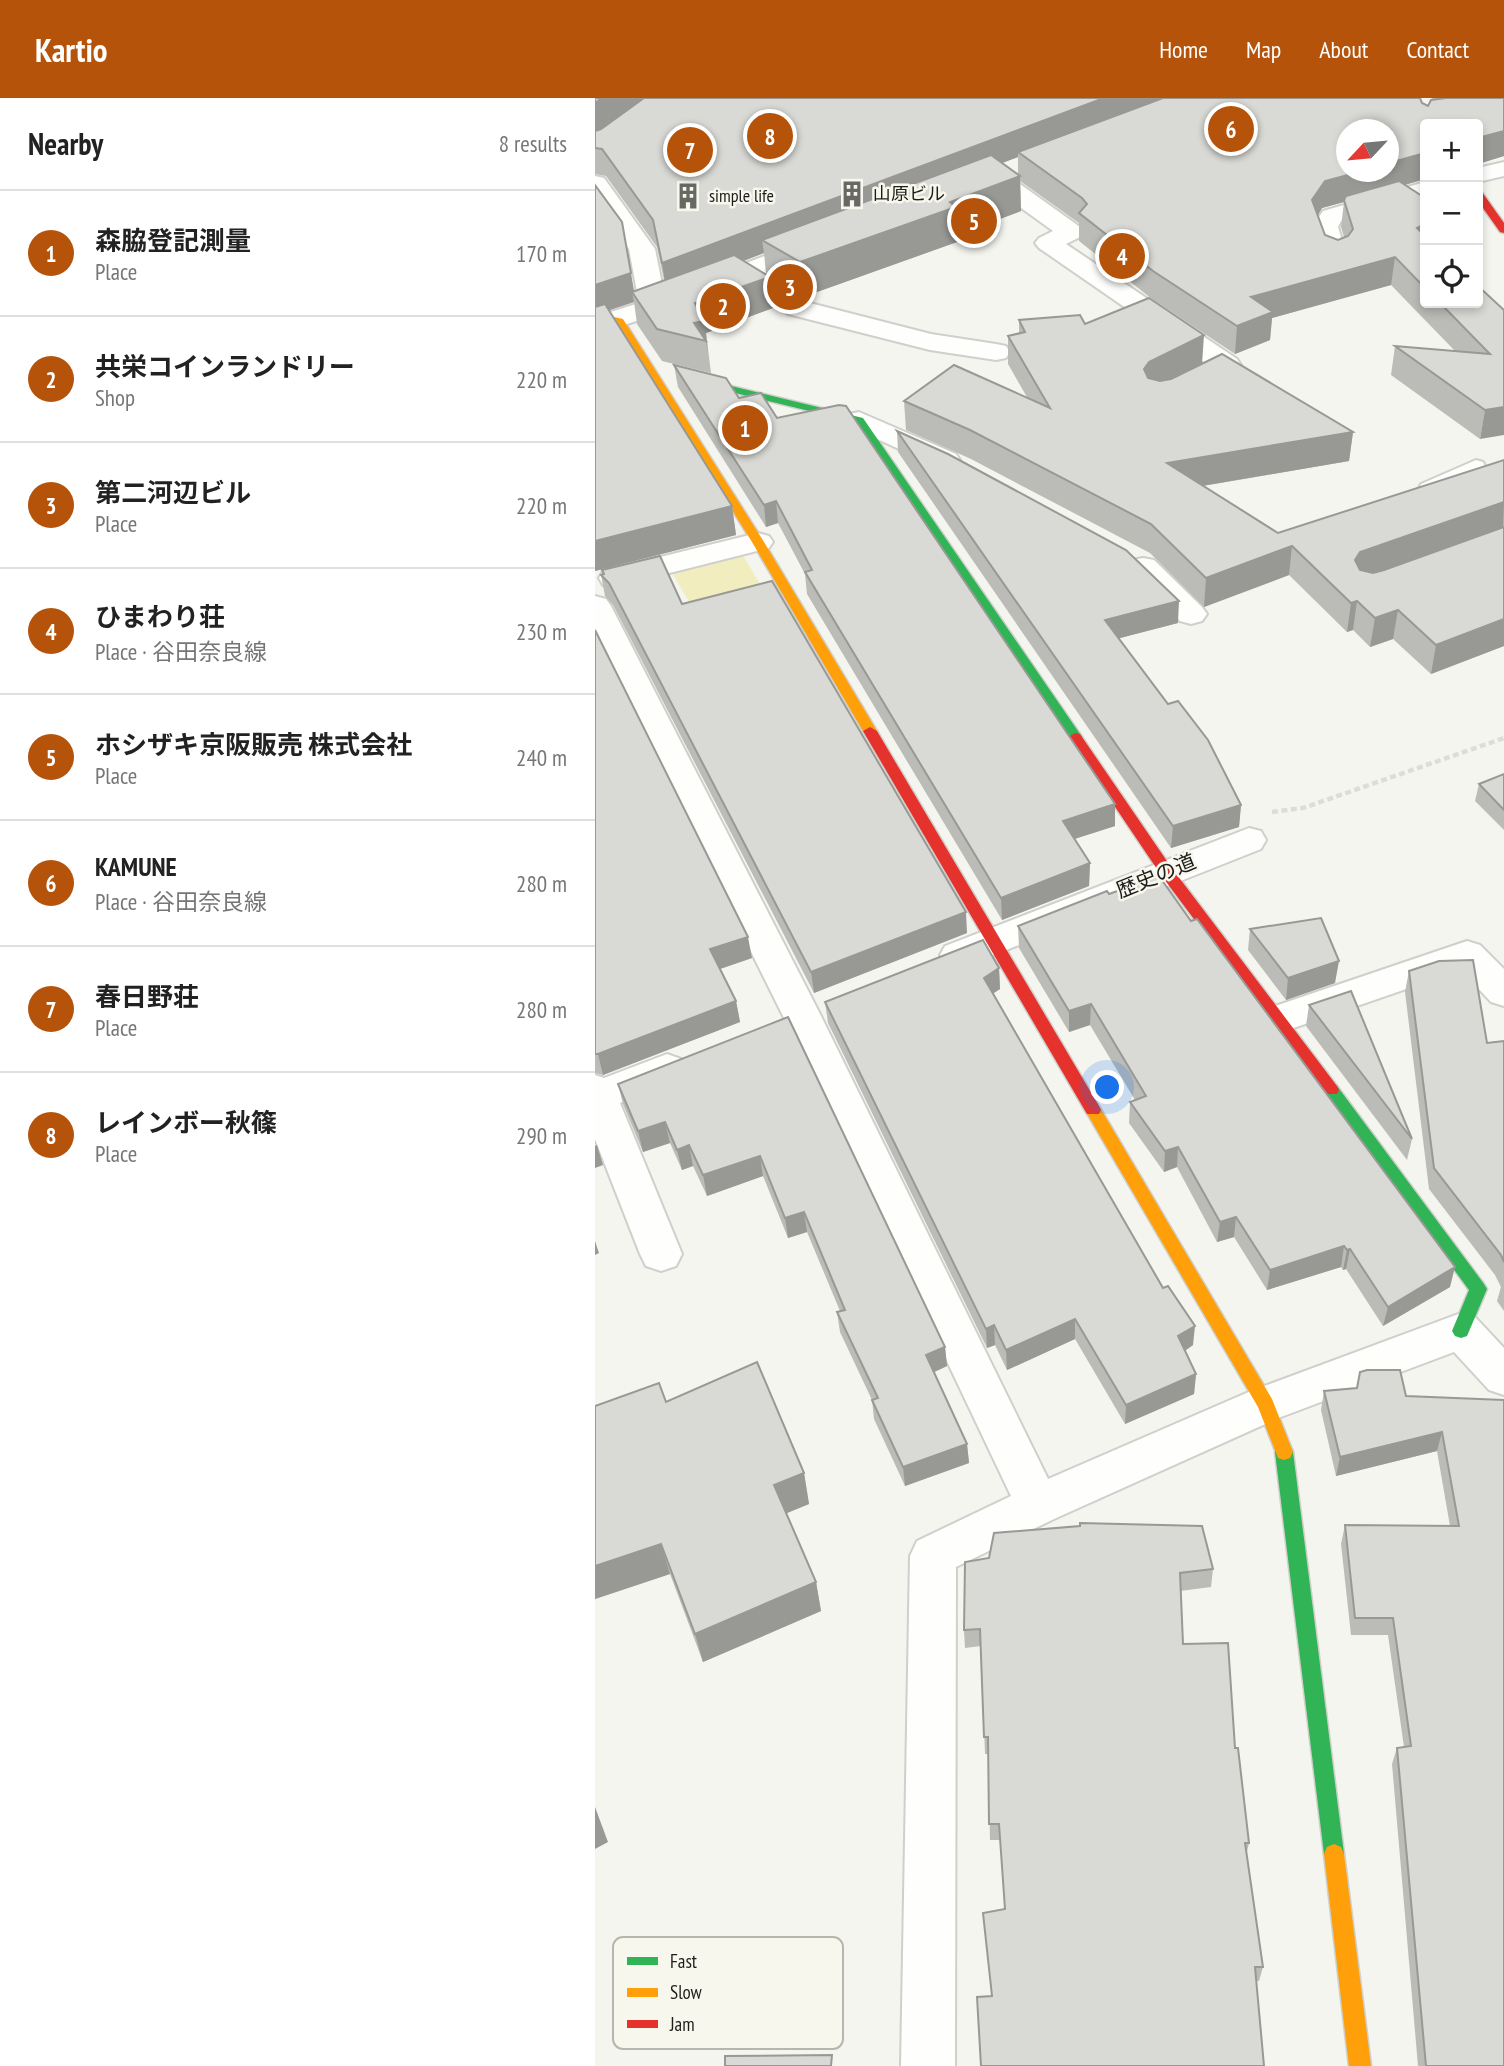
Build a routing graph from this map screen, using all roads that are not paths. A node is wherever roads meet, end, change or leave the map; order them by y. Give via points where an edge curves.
1 (1504, 169) edge
2 (1483, 173) edge
3 (595, 183) edge
4 (969, 187) edge
5 (1420, 190) edge
6 (1483, 201) edge
7 (1504, 230) edge
8 (841, 235) edge
9 (1334, 257) edge
10 (738, 274) junction
11 (653, 307) junction
12 (606, 322) edge
13 (996, 352) dead end
14 (649, 369) junction
15 (1171, 393) edge
16 (859, 421) junction
17 (1476, 467) edge
18 (972, 473) edge
19 (1416, 494) edge
20 (758, 541) junction
21 (1114, 549) edge
22 (595, 583) edge
23 (595, 606) edge
24 (1191, 614) dead end
25 (1249, 839) road end
26 (1166, 871) junction
27 (992, 941) junction
28 (928, 966) edge
29 (1504, 992) edge
30 (1279, 1018) junction
31 (700, 1056) edge
32 (596, 1094) edge
33 (661, 1254) dead end
34 (1461, 1331) junction
35 (1504, 1377) edge
36 (1266, 1404) junction
37 (1038, 1505) junction
38 (928, 2066) edge
39 (1360, 2066) edge

1 - 2 street
3 - 11 street via 642,249
4 - 15 street via 1006,173 1071,232 1048,243 1227,365
5 - 9 street via 1332,216 1325,227
6 - 7 street
8 - 10 street
10 - 11 street
10 - 13 street via 797,308 930,342
11 - 12 street
12 - 14 street
14 - 16 street
14 - 20 street
16 - 18 street
16 - 26 street
17 - 19 lane
20 - 22 street
20 - 27 street
21 - 24 street via 1138,562
23 - 37 street via 802,1016
25 - 26 street, 歴史の道
26 - 27 street, 歴史の道
26 - 30 street
27 - 28 street, 歴史の道
27 - 36 street
29 - 30 street via 1467,954
30 - 34 street via 1478,1289
31 - 32 street
32 - 33 street
34 - 35 street
34 - 36 street
36 - 37 street
36 - 39 street via 1284,1452
37 - 38 street via 933,1556

